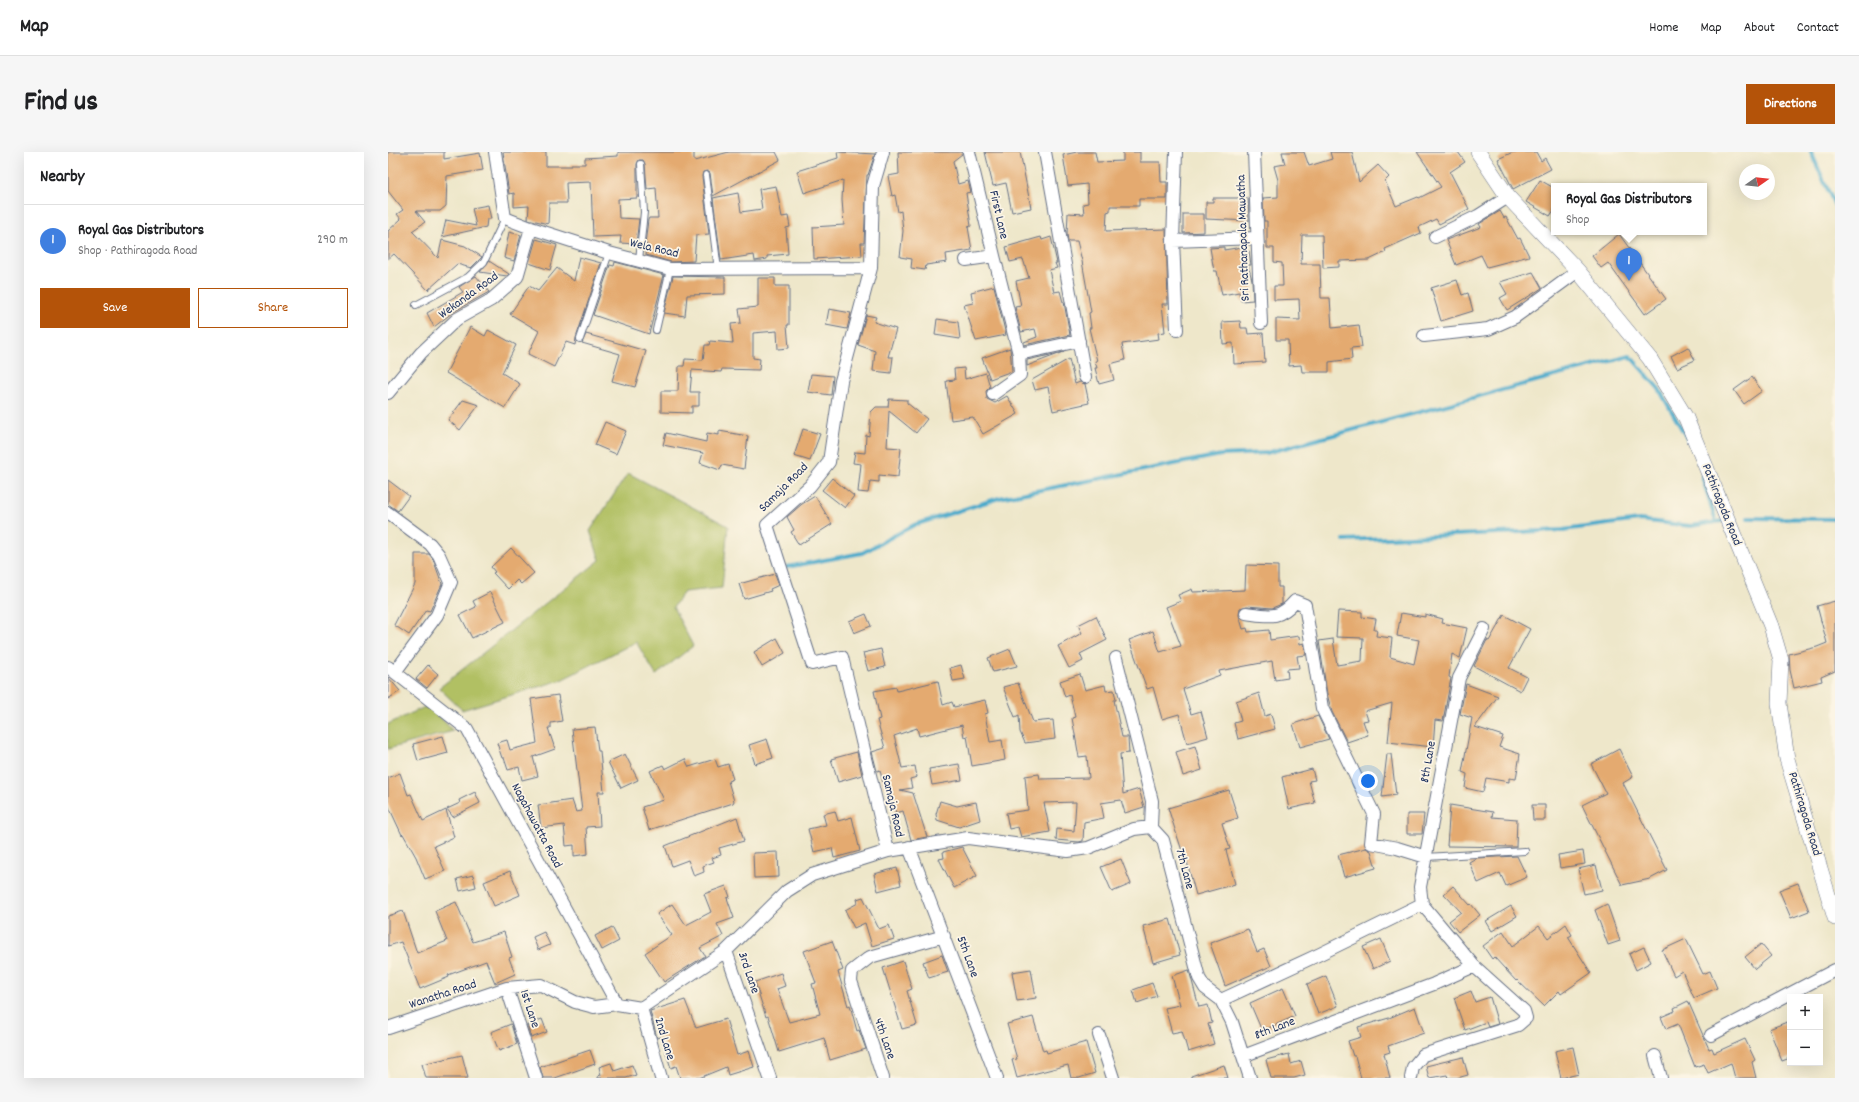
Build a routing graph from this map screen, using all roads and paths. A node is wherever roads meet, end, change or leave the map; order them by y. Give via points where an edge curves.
1 (495, 152) edge
2 (883, 152) edge
3 (969, 152) edge
4 (1045, 152) edge
5 (1176, 152) edge
6 (1254, 152) edge
7 (1478, 152) edge
8 (641, 164) dead end
9 (706, 175) dead end
10 (1508, 197) junction
11 (505, 218) junction
12 (531, 228) junction
13 (1435, 237) dead end
14 (1257, 238) junction
15 (1174, 242) junction
16 (609, 253) junction
17 (994, 256) junction
18 (638, 260) junction
19 (966, 260) dead end
20 (871, 268) junction
21 (670, 269) junction
22 (718, 270) junction
23 (1578, 271) junction
24 (416, 305) dead end
25 (1261, 323) dead end
26 (656, 330) dead end
27 (1177, 330) dead end
28 (1424, 336) dead end
29 (580, 339) dead end
30 (1079, 341) junction
31 (1019, 354) junction
32 (1085, 377) dead end
33 (388, 393) edge
34 (993, 394) dead end
35 (388, 512) edge
36 (1246, 613) dead end
37 (1484, 629) dead end
38 (1116, 658) dead end
39 (392, 670) edge
40 (1151, 827) junction
41 (909, 847) junction
42 (888, 851) junction
43 (1524, 851) dead end
44 (1426, 857) junction
45 (1422, 904) junction
46 (1835, 918) edge
47 (944, 936) junction
48 (726, 951) junction
49 (1474, 966) junction
50 (1835, 970) edge
51 (507, 988) junction
52 (1221, 1000) junction
53 (617, 1004) junction
54 (641, 1008) junction
55 (388, 1028) edge
56 (1099, 1035) dead end
57 (1711, 1035) dead end
58 (1242, 1056) junction
59 (1655, 1056) dead end
60 (536, 1078) edge
61 (662, 1078) edge
62 (770, 1078) edge
63 (883, 1078) edge
64 (997, 1078) edge
65 (1113, 1078) edge
66 (1250, 1078) edge
67 (1411, 1078) edge
68 (1661, 1078) edge

1 - 11 street
2 - 20 street, Samaja Road via 873,186
3 - 17 street, First Lane
4 - 30 street
5 - 15 street
6 - 14 street, Sri Rathanapala Mawatha
7 - 10 street, Pathiragoda Road
8 - 18 lane via 644,212
9 - 22 lane
10 - 13 street via 1478,216
10 - 23 street, Pathiragoda Road
11 - 12 street, Wela Road
11 - 24 lane via 484,262 468,278
12 - 16 street, Wela Road
12 - 33 street, Wekanda Road via 517,277 491,300 458,319 421,353
14 - 15 street
14 - 25 street, Sri Rathanapala Mawatha
15 - 27 street
16 - 18 street, Wela Road
16 - 29 lane
17 - 19 street, First Lane
17 - 31 street
18 - 21 street, Wela Road
20 - 22 street, Wela Road
20 - 42 street, Samaja Road via 841,381 829,462 810,486 767,525 812,664 842,656
21 - 22 street, Wela Road
21 - 26 lane
23 - 28 street via 1515,316 1488,329
23 - 46 street, Pathiragoda Road via 1650,359 1686,418 1771,626 1781,660 1779,703 1787,759
30 - 31 street
30 - 32 street
31 - 34 street via 1020,374
35 - 39 street via 430,544 439,555 451,582 437,615
36 - 44 street via 1274,616 1286,612 1295,601 1305,605 1322,708 1374,814 1371,843
37 - 44 street, 8th Lane via 1459,678
38 - 40 street via 1152,802
39 - 53 street, Nagahawatta Road via 467,729
40 - 41 street via 1134,829 1088,848 1068,851 968,838
40 - 52 street, 7th Lane via 1163,840 1199,978 1205,988
41 - 42 street
41 - 47 street, 5th Lane
42 - 48 street via 812,874 787,891
43 - 44 lane
44 - 45 street, 8th Lane via 1420,887
45 - 49 street
45 - 52 street
47 - 63 street, 4th Lane via 870,957 852,971 851,981 859,1010
47 - 64 street, 5th Lane
48 - 54 street, 3rd Lane
48 - 62 street, 3rd Lane
49 - 58 street, 8th Lane via 1434,984
49 - 67 street via 1524,1011 1526,1018 1518,1025 1423,1055 1413,1066
50 - 57 street
51 - 53 street, 1st Lane via 541,985 575,1002 594,1007
51 - 55 street, Wanatha Road
51 - 60 street, 1st Lane
52 - 58 street, 7th Lane via 1232,1022
53 - 54 street
54 - 61 street, 2nd Lane
56 - 65 street
58 - 66 street, 7th Lane
59 - 68 street

